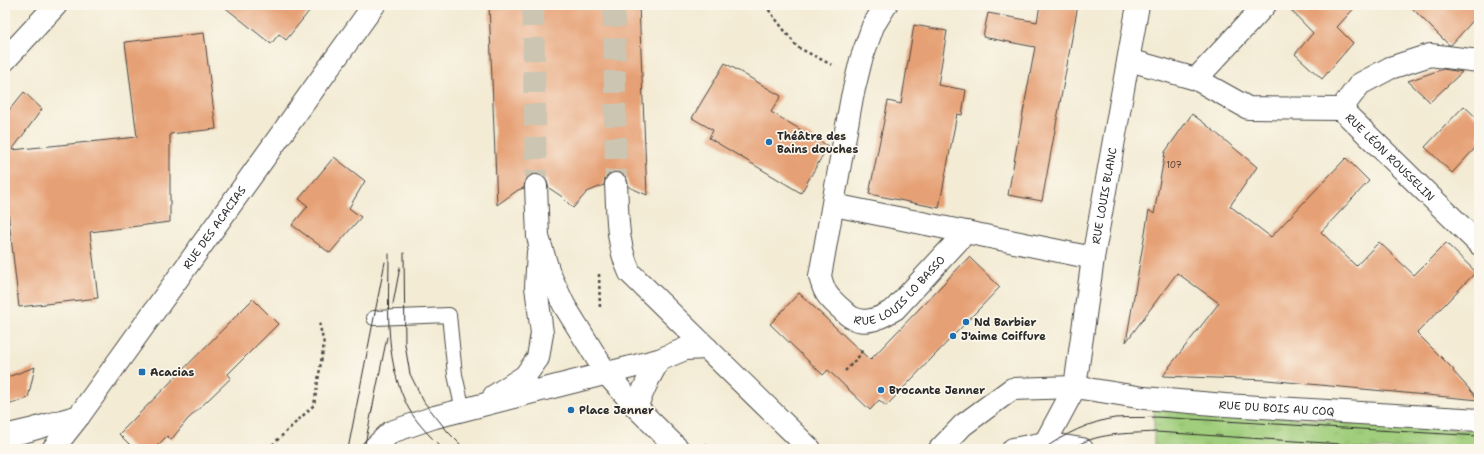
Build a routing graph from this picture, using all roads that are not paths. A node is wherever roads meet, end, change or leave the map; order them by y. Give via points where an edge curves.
1 (56, 5) edge
2 (374, 5) edge
3 (886, 5) edge
4 (1138, 5) edge
5 (1265, 5) edge
6 (5, 60) edge
7 (1129, 60) junction
8 (1479, 61) edge
9 (1196, 79) junction
10 (1341, 109) junction
11 (616, 184) tunnel mouth
12 (536, 186) tunnel mouth
13 (834, 204) junction
14 (966, 232) junction
15 (538, 237) junction
16 (1479, 244) edge
17 (1093, 258) junction
18 (374, 318) dead end
19 (707, 348) junction
20 (660, 360) junction
21 (606, 373) junction
22 (1075, 387) junction
23 (636, 407) junction
24 (470, 408) junction
25 (79, 416) junction
26 (1479, 420) edge
27 (5, 436) edge
28 (1045, 443) junction
29 (52, 449) edge
30 (373, 449) edge
31 (678, 449) edge
32 (810, 449) edge
33 (940, 449) edge
34 (1012, 449) edge
35 (1082, 449) edge

1 - 6 main road
2 - 25 main road, RUE DES ACACIAS
3 - 13 main road, RUE LOUIS LO BASSO via 873,26 861,60 852,97
4 - 7 main road, RUE LOUIS BLANC
5 - 9 main road
7 - 9 main road, RUE LÉON ROUSSELIN
7 - 17 main road, RUE LOUIS BLANC
8 - 10 main road via 1430,55 1390,68 1360,84
9 - 10 main road, RUE LÉON ROUSSELIN via 1248,108
10 - 16 main road, RUE LÉON ROUSSELIN
11 - 19 main road via 620,244 623,259 630,273
12 - 15 main road
13 - 14 main road
13 - 14 main road, RUE LOUIS LO BASSO via 820,276 828,296 850,317 862,321 881,317 895,308
14 - 17 main road
15 - 21 main road via 549,273 564,305
15 - 24 main road via 536,287 542,334 538,358 525,376
17 - 22 main road, RUE LOUIS BLANC
18 - 24 lane via 449,316 455,375
19 - 20 main road via 685,349
19 - 32 main road
20 - 21 main road
20 - 23 main road
21 - 23 main road
21 - 24 main road
22 - 26 main road, RUE DU BOIS AU COQ via 1144,398 1210,404
22 - 28 main road
22 - 33 main road, RUE DU BOIS AU COQ via 1012,389 963,425
23 - 31 main road
24 - 30 main road via 391,432
25 - 27 main road
25 - 29 main road, RUE DES ACACIAS
28 - 34 main road
28 - 35 main road

